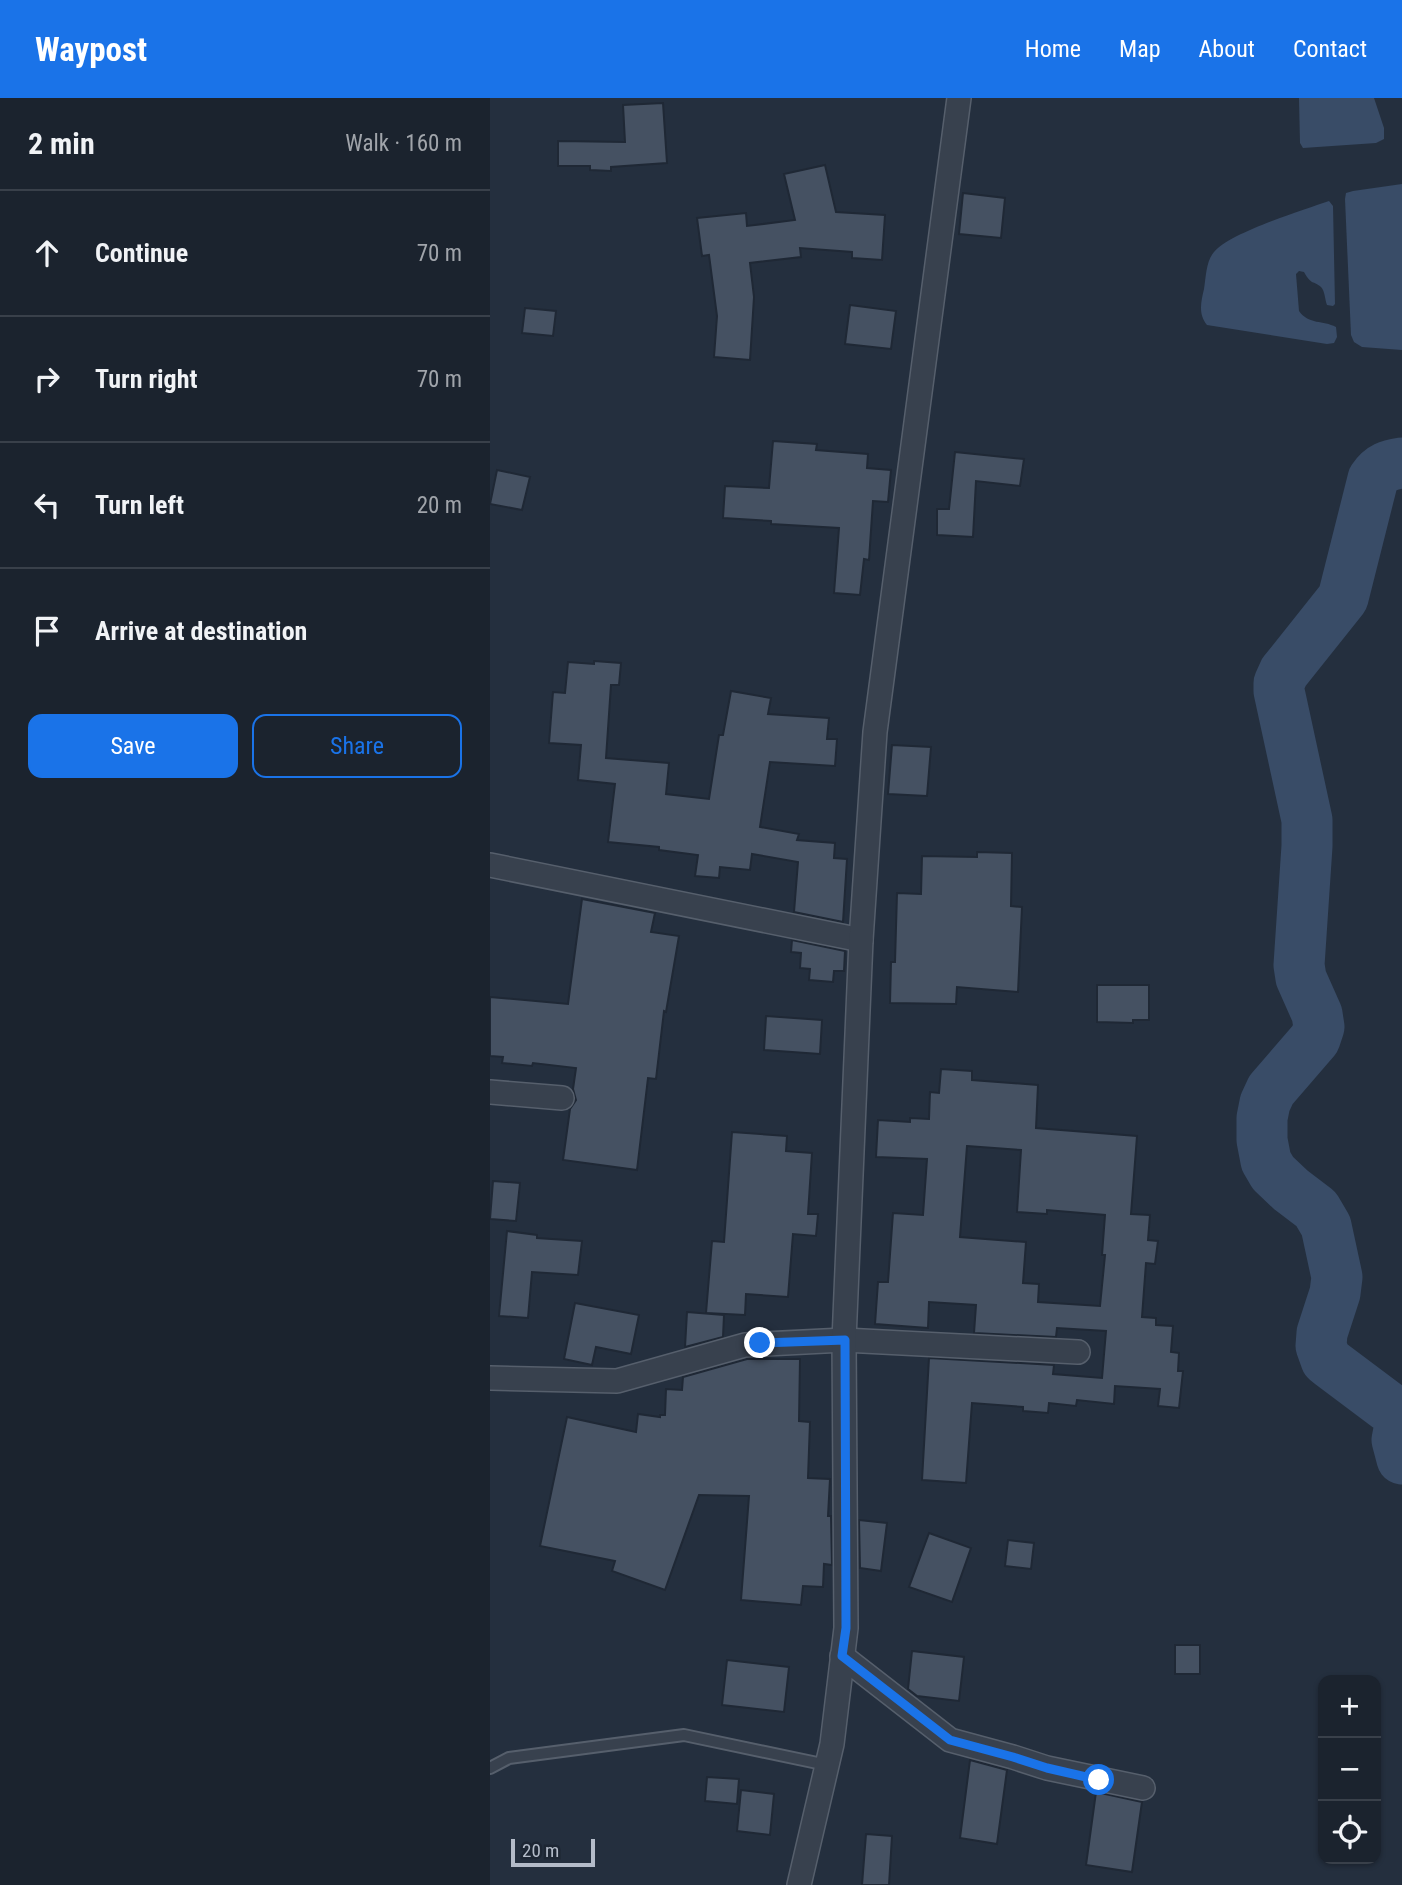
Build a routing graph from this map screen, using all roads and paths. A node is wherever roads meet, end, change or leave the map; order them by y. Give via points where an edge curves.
1 (958, 98) edge
2 (490, 865) edge
3 (861, 940) junction
4 (490, 1092) edge
5 (562, 1098) dead end
6 (845, 1340) junction
7 (1078, 1352) dead end
8 (490, 1378) edge
9 (842, 1656) junction
10 (827, 1765) junction
11 (490, 1768) edge
12 (1143, 1788) dead end
13 (799, 1885) edge

1 - 3 street via 875,732
2 - 3 street
3 - 6 street
4 - 5 street
6 - 7 street
6 - 8 street via 745,1345 617,1381
6 - 9 street via 846,1628
9 - 10 street
9 - 12 street via 950,1740 1047,1768
10 - 11 lane via 684,1735 509,1758
10 - 13 street

